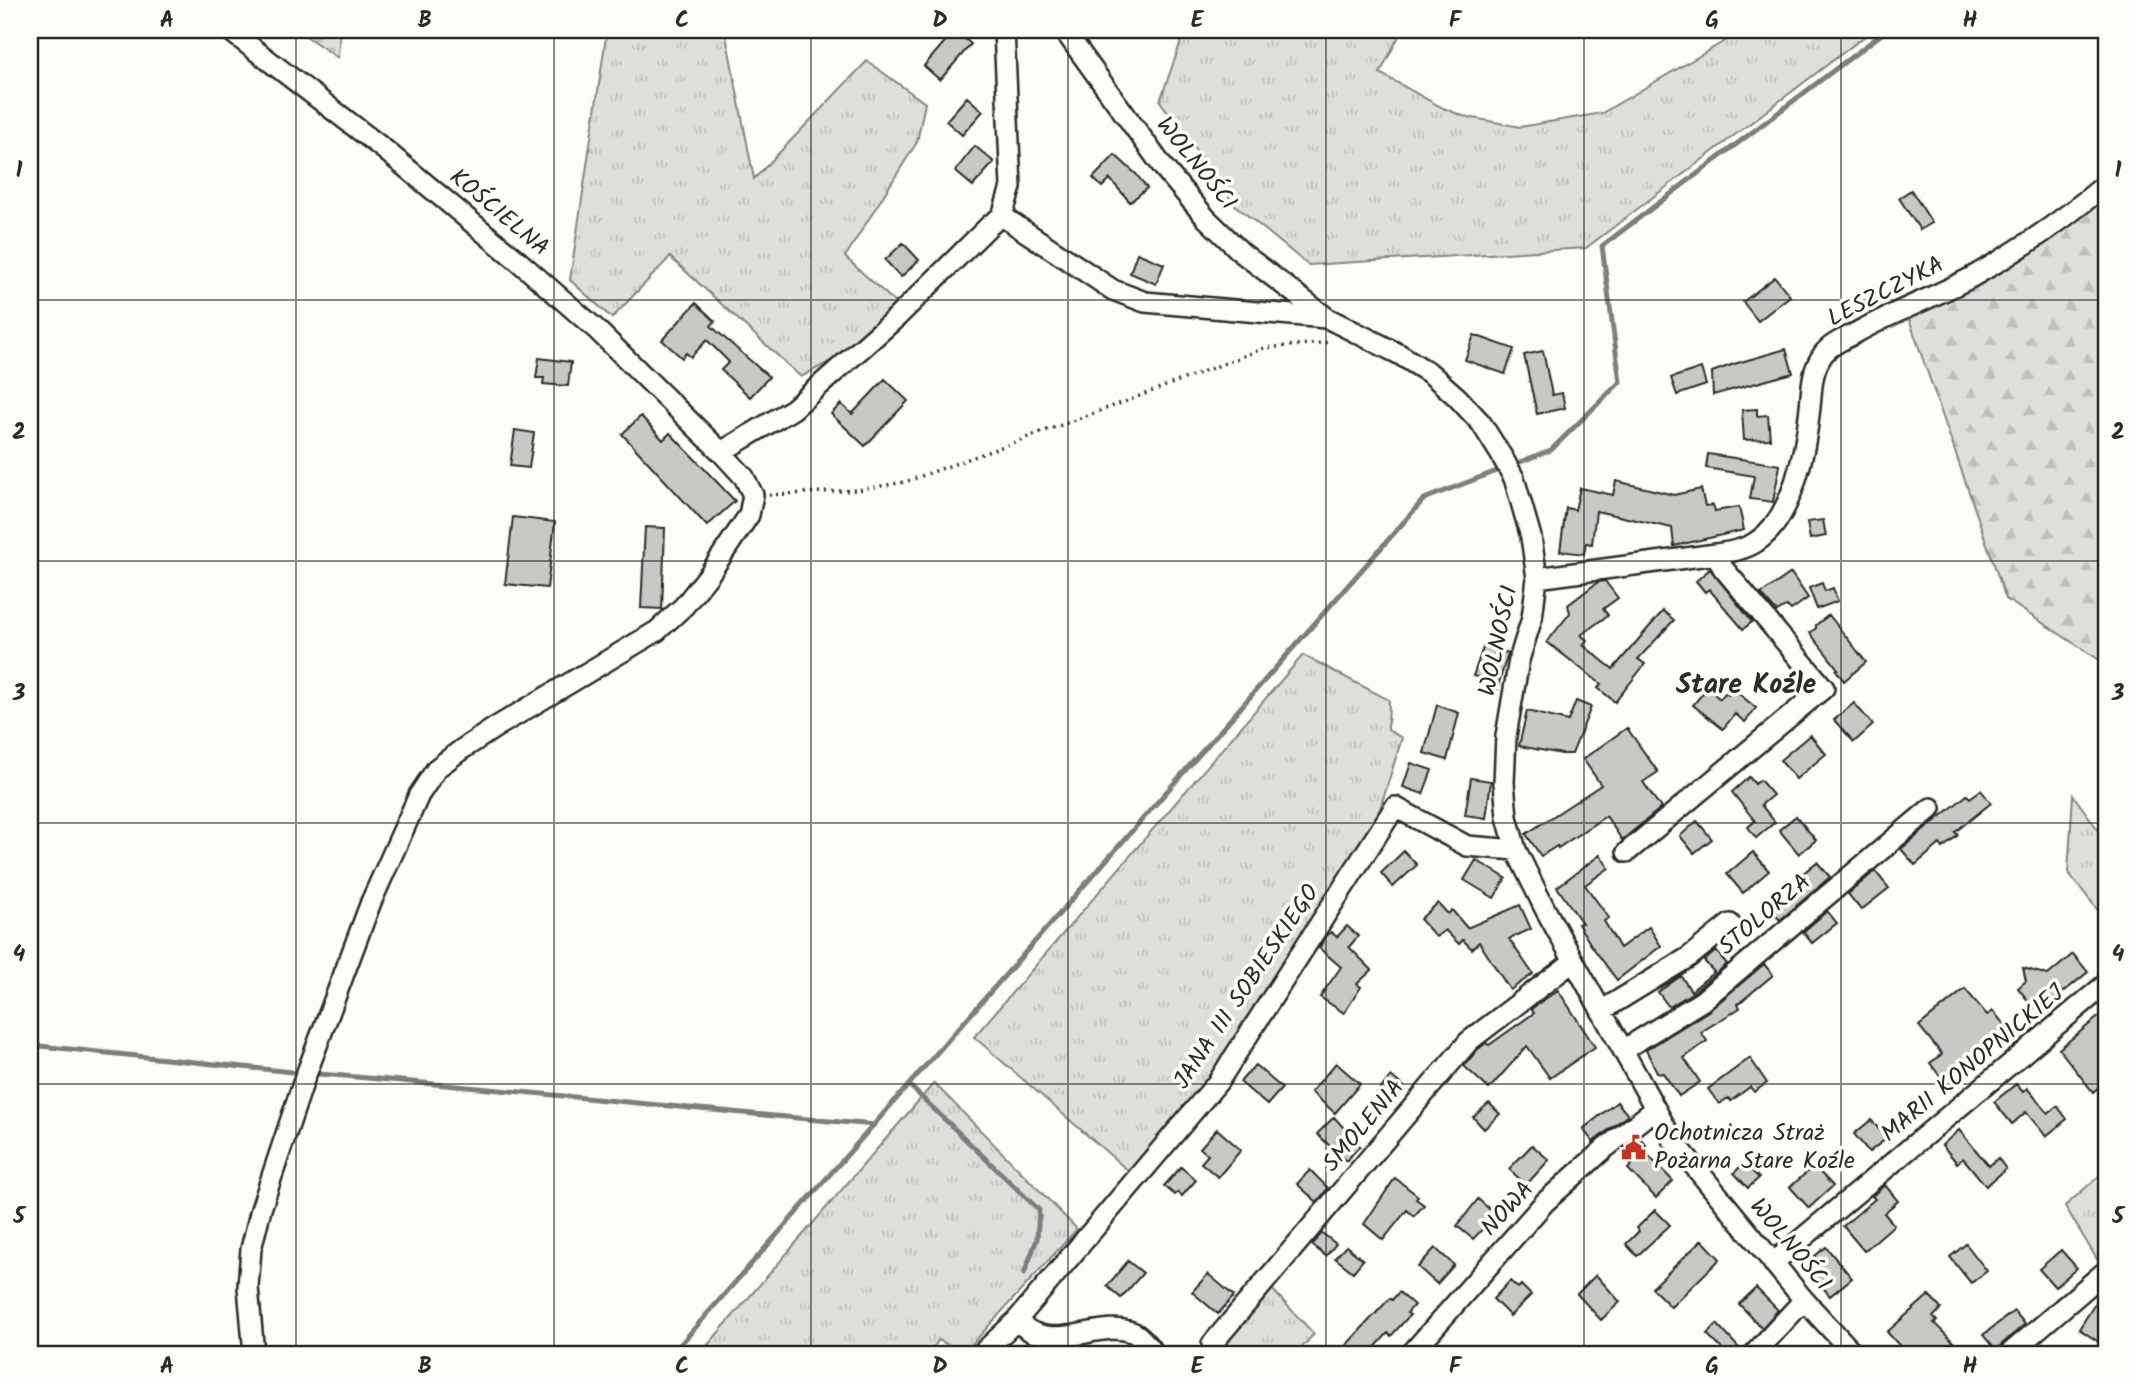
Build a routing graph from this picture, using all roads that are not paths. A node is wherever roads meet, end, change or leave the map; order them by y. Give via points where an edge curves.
1 (229, 30) edge
2 (1004, 30) edge
3 (1064, 30) edge
4 (2107, 183) edge
5 (1002, 216) junction
6 (1327, 318) junction
7 (721, 452) junction
8 (1716, 554) junction
9 (1537, 578) junction
10 (1931, 808) dead end
11 (1516, 850) junction
12 (1626, 852) dead end
13 (1730, 924) dead end
14 (1574, 961) junction
15 (2107, 983) edge
16 (1601, 1011) junction
17 (1623, 1050) junction
18 (1654, 1110) junction
19 (1773, 1263) junction
20 (2107, 1270) edge
21 (1804, 1300) junction
22 (1016, 1321) junction
23 (1212, 1344) dead end
24 (254, 1354) edge
25 (981, 1354) edge
26 (1155, 1354) edge
27 (1411, 1354) edge
28 (1754, 1354) edge
29 (1854, 1354) edge
30 (2008, 1354) edge

1 - 7 street, KOŚCIELNA via 385,150 517,260 597,329
2 - 5 street via 1011,187
3 - 6 street, WOLNOŚCI via 1163,167 1206,218 1242,253
4 - 8 street, LESZCZYKA via 2017,251 1871,324 1823,354 1812,380 1805,445 1783,512 1756,542
5 - 6 street via 1113,290 1145,302
5 - 7 street via 793,409
6 - 9 street, WOLNOŚCI via 1431,374 1481,423 1514,478
7 - 24 street, KOŚCIELNA via 744,477 753,495 748,515 684,606 657,631 461,750 437,768 419,795 371,902 261,1209 248,1287
8 - 9 street, LESZCZYKA
8 - 12 street via 1824,688
9 - 11 street, WOLNOŚCI via 1506,736 1507,817
10 - 17 street, STOLORZA via 1702,1001
11 - 14 street, WOLNOŚCI
11 - 22 street, JANA III SOBIESKIEGO via 1467,846 1395,807 1218,1082
13 - 16 street via 1689,957
14 - 16 street, WOLNOŚCI
14 - 23 street, SMOLENIA via 1469,1041
15 - 19 street, MARII KONOPNICKIEJ
16 - 17 street, WOLNOŚCI
17 - 18 street, WOLNOŚCI
18 - 19 street, WOLNOŚCI via 1693,1167
18 - 27 street, NOWA via 1545,1202
19 - 21 street, WOLNOŚCI
20 - 30 street
21 - 28 street
21 - 29 street, WOLNOŚCI
22 - 25 street
22 - 26 street via 1034,1333 1065,1338 1120,1329 1135,1332

